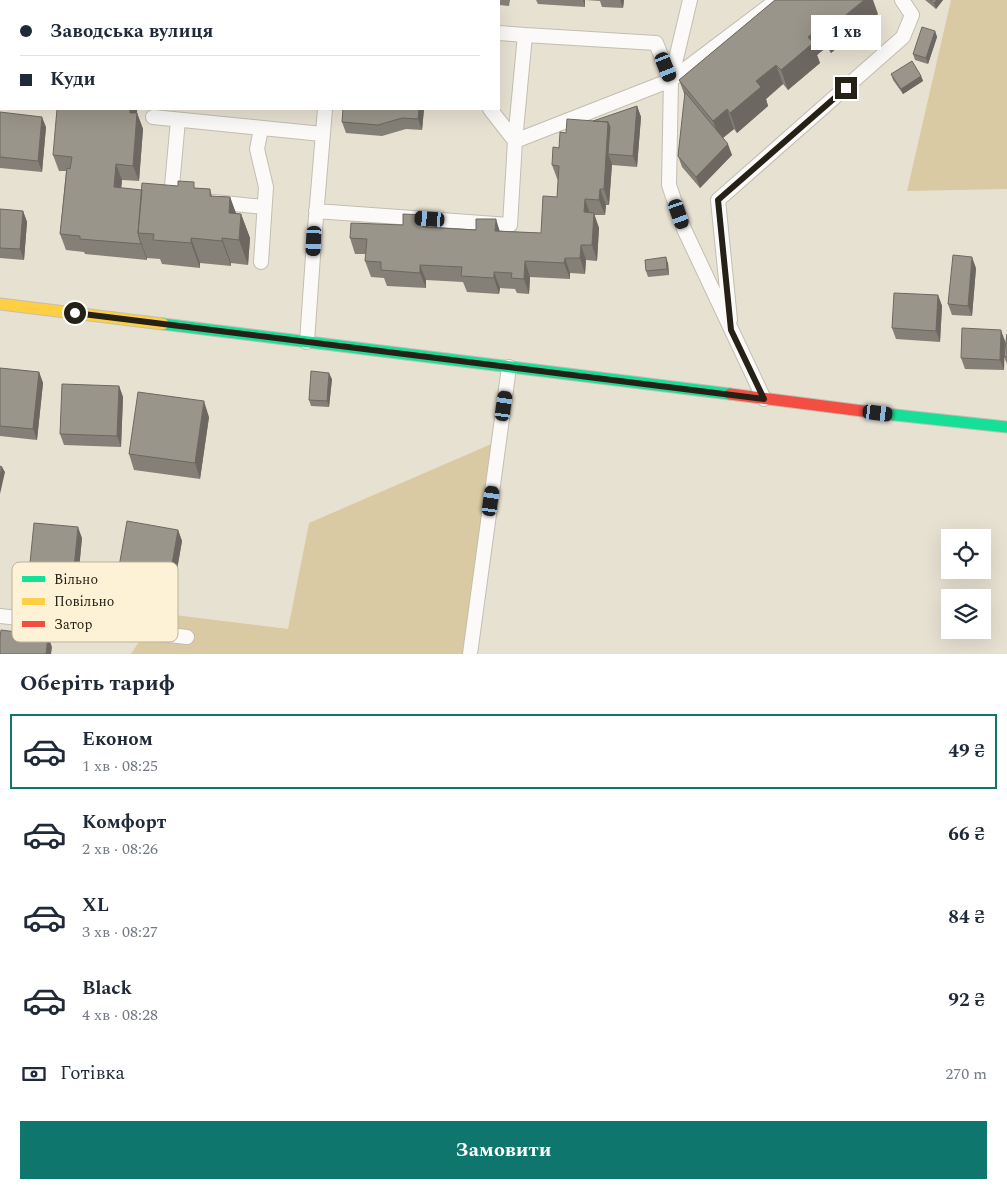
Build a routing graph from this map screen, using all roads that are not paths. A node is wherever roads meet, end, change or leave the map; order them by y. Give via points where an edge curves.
1 (690, 0) edge
2 (778, 0) edge
3 (902, 0) edge
4 (500, 33) edge
5 (525, 35) junction
6 (671, 80) junction
7 (325, 110) edge
8 (491, 110) edge
9 (152, 117) dead end
10 (178, 120) junction
11 (261, 129) junction
12 (322, 134) junction
13 (515, 141) junction
14 (264, 207) junction
15 (316, 211) junction
16 (261, 262) dead end
17 (0, 304) edge
18 (731, 330) junction
19 (307, 342) junction
20 (509, 368) junction
21 (764, 399) junction
22 (1007, 427) edge
23 (178, 636) edge
24 (187, 637) dead end
25 (470, 654) edge

1 - 6 lane
2 - 6 lane
3 - 18 lane via 912,15 904,37 718,200
4 - 5 lane
5 - 6 lane via 656,42
5 - 13 lane
6 - 13 lane
6 - 18 lane via 669,185 684,229
7 - 12 lane
8 - 13 lane
9 - 10 lane
10 - 11 lane
10 - 14 lane via 171,197
11 - 12 lane
11 - 14 lane via 257,149 266,187
12 - 15 lane
13 - 15 lane via 510,225
14 - 16 lane
15 - 19 lane
17 - 19 main road
18 - 21 lane
19 - 20 main road
20 - 21 main road
20 - 25 lane
21 - 22 main road
23 - 24 lane

